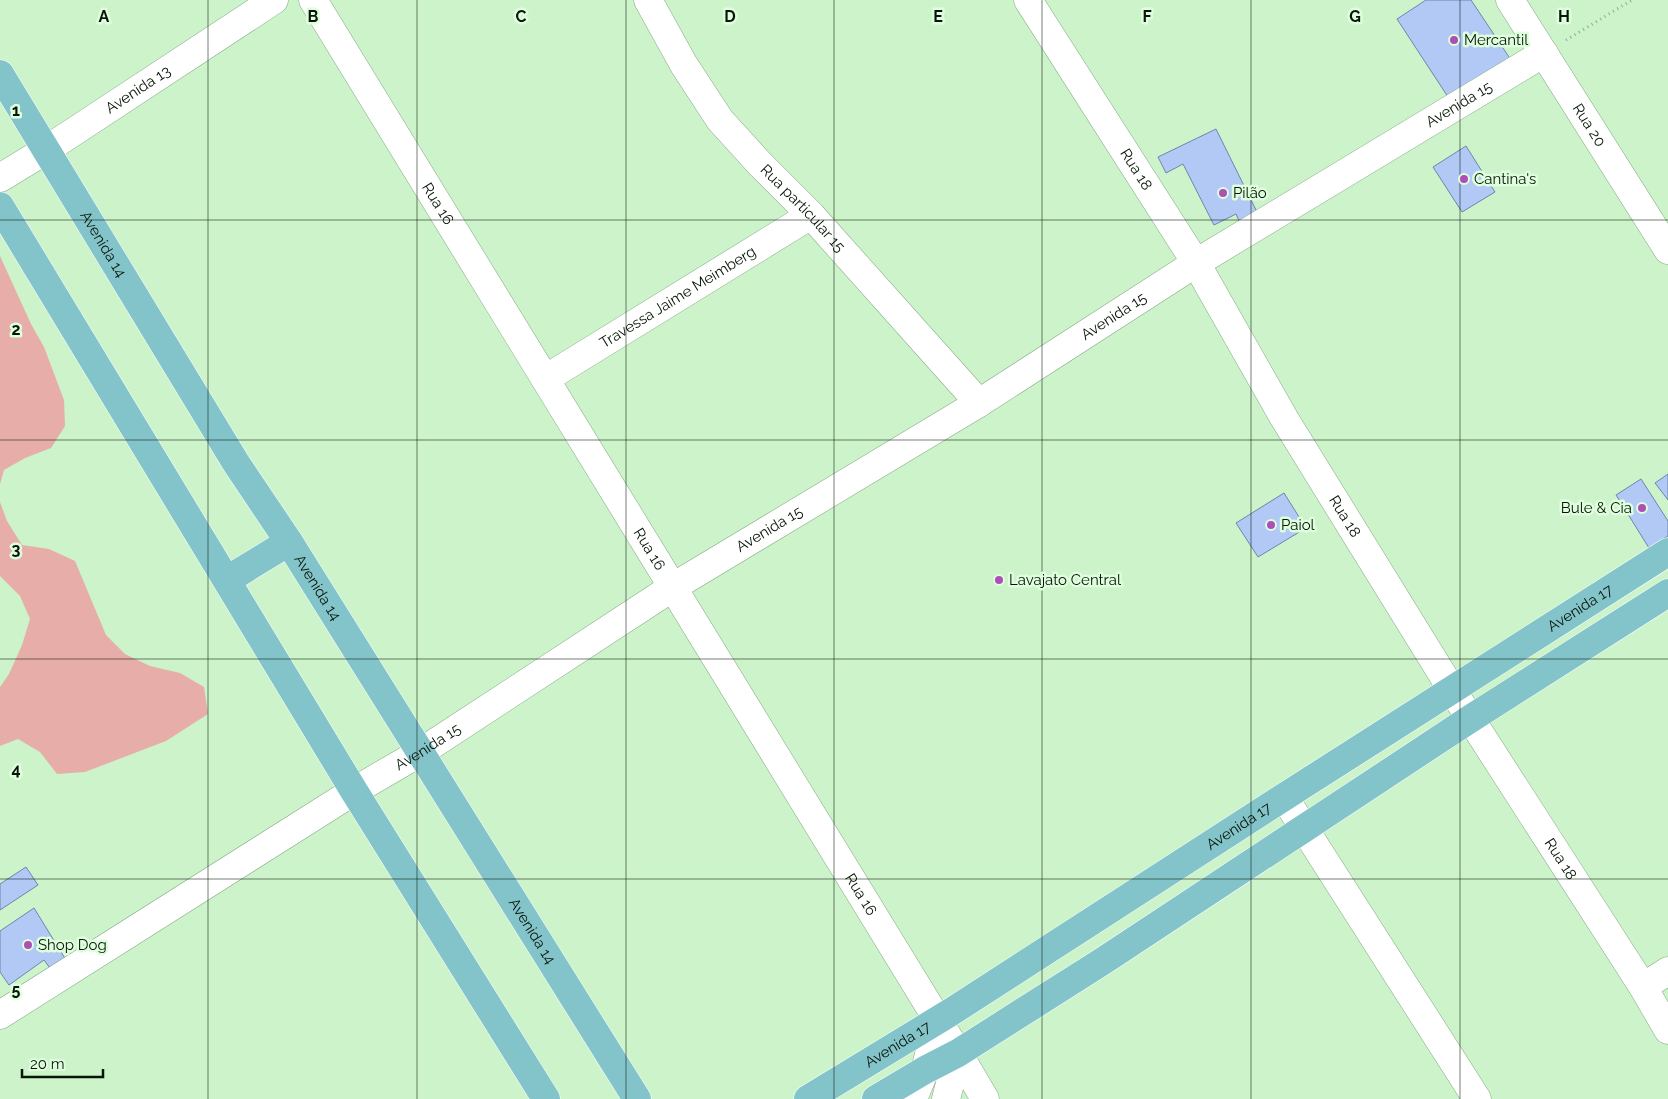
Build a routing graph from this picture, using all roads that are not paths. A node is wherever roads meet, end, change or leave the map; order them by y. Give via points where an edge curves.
1 (274, 0) edge
2 (313, 0) edge
3 (648, 0) edge
4 (1028, 0) edge
5 (1510, 0) edge
6 (1544, 53) junction
7 (0, 74) edge
8 (46, 150) junction
9 (0, 178) edge
10 (0, 206) edge
11 (811, 215) junction
12 (1668, 250) edge
13 (1196, 263) junction
14 (545, 379) junction
15 (979, 403) junction
16 (289, 542) junction
17 (1668, 552) edge
18 (227, 580) junction
19 (672, 587) junction
20 (1668, 593) edge
21 (1515, 649) junction
22 (1533, 679) junction
23 (1452, 690) junction
24 (1470, 719) junction
25 (421, 752) junction
26 (354, 792) junction
27 (1284, 797) junction
28 (1304, 828) junction
29 (1668, 971) edge
30 (1643, 987) junction
31 (0, 1015) edge
32 (938, 1020) junction
33 (1668, 1030) edge
34 (958, 1053) junction
35 (924, 1070) junction
36 (546, 1099) edge
37 (637, 1099) edge
38 (808, 1099) edge
39 (876, 1099) edge
40 (913, 1099) edge
41 (946, 1099) edge
42 (985, 1099) edge
43 (1477, 1099) edge

1 - 8 street, Avenida 13
2 - 14 street, Rua 16
3 - 11 street, Rua particular 15 via 684,65 720,120
4 - 13 street, Rua 18
5 - 6 street, Rua 20
6 - 12 street, Rua 20
6 - 13 street, Avenida 15
7 - 8 main road, Avenida 14
8 - 9 street, Avenida 13
8 - 16 main road, Avenida 14 via 236,463
10 - 18 main road
11 - 14 street, Travessa Jaime Meimberg
11 - 15 street, Rua particular 15
13 - 15 street, Avenida 15
13 - 23 street, Rua 18 via 1284,418
14 - 19 street, Rua 16
15 - 19 street, Avenida 15
16 - 18 main road
16 - 25 main road, Avenida 14
17 - 21 main road, Avenida 17
18 - 26 main road
19 - 25 street, Avenida 15
19 - 32 street, Rua 16
20 - 22 main road
21 - 22 main road
21 - 23 main road, Avenida 17
22 - 24 main road
23 - 24 street, Rua 18
23 - 27 main road, Avenida 17
24 - 28 main road
24 - 30 street, Rua 18
25 - 26 street, Avenida 15
25 - 37 main road, Avenida 14
26 - 31 street, Avenida 15
26 - 36 main road
27 - 28 street
27 - 32 main road, Avenida 17
28 - 34 main road
28 - 43 street
29 - 30 street
30 - 33 street, Rua 18
32 - 34 street, Rua 16
32 - 35 street
32 - 38 main road, Avenida 17
34 - 35 main road
34 - 41 street
34 - 42 street, Rua 16
35 - 39 main road
35 - 40 street

